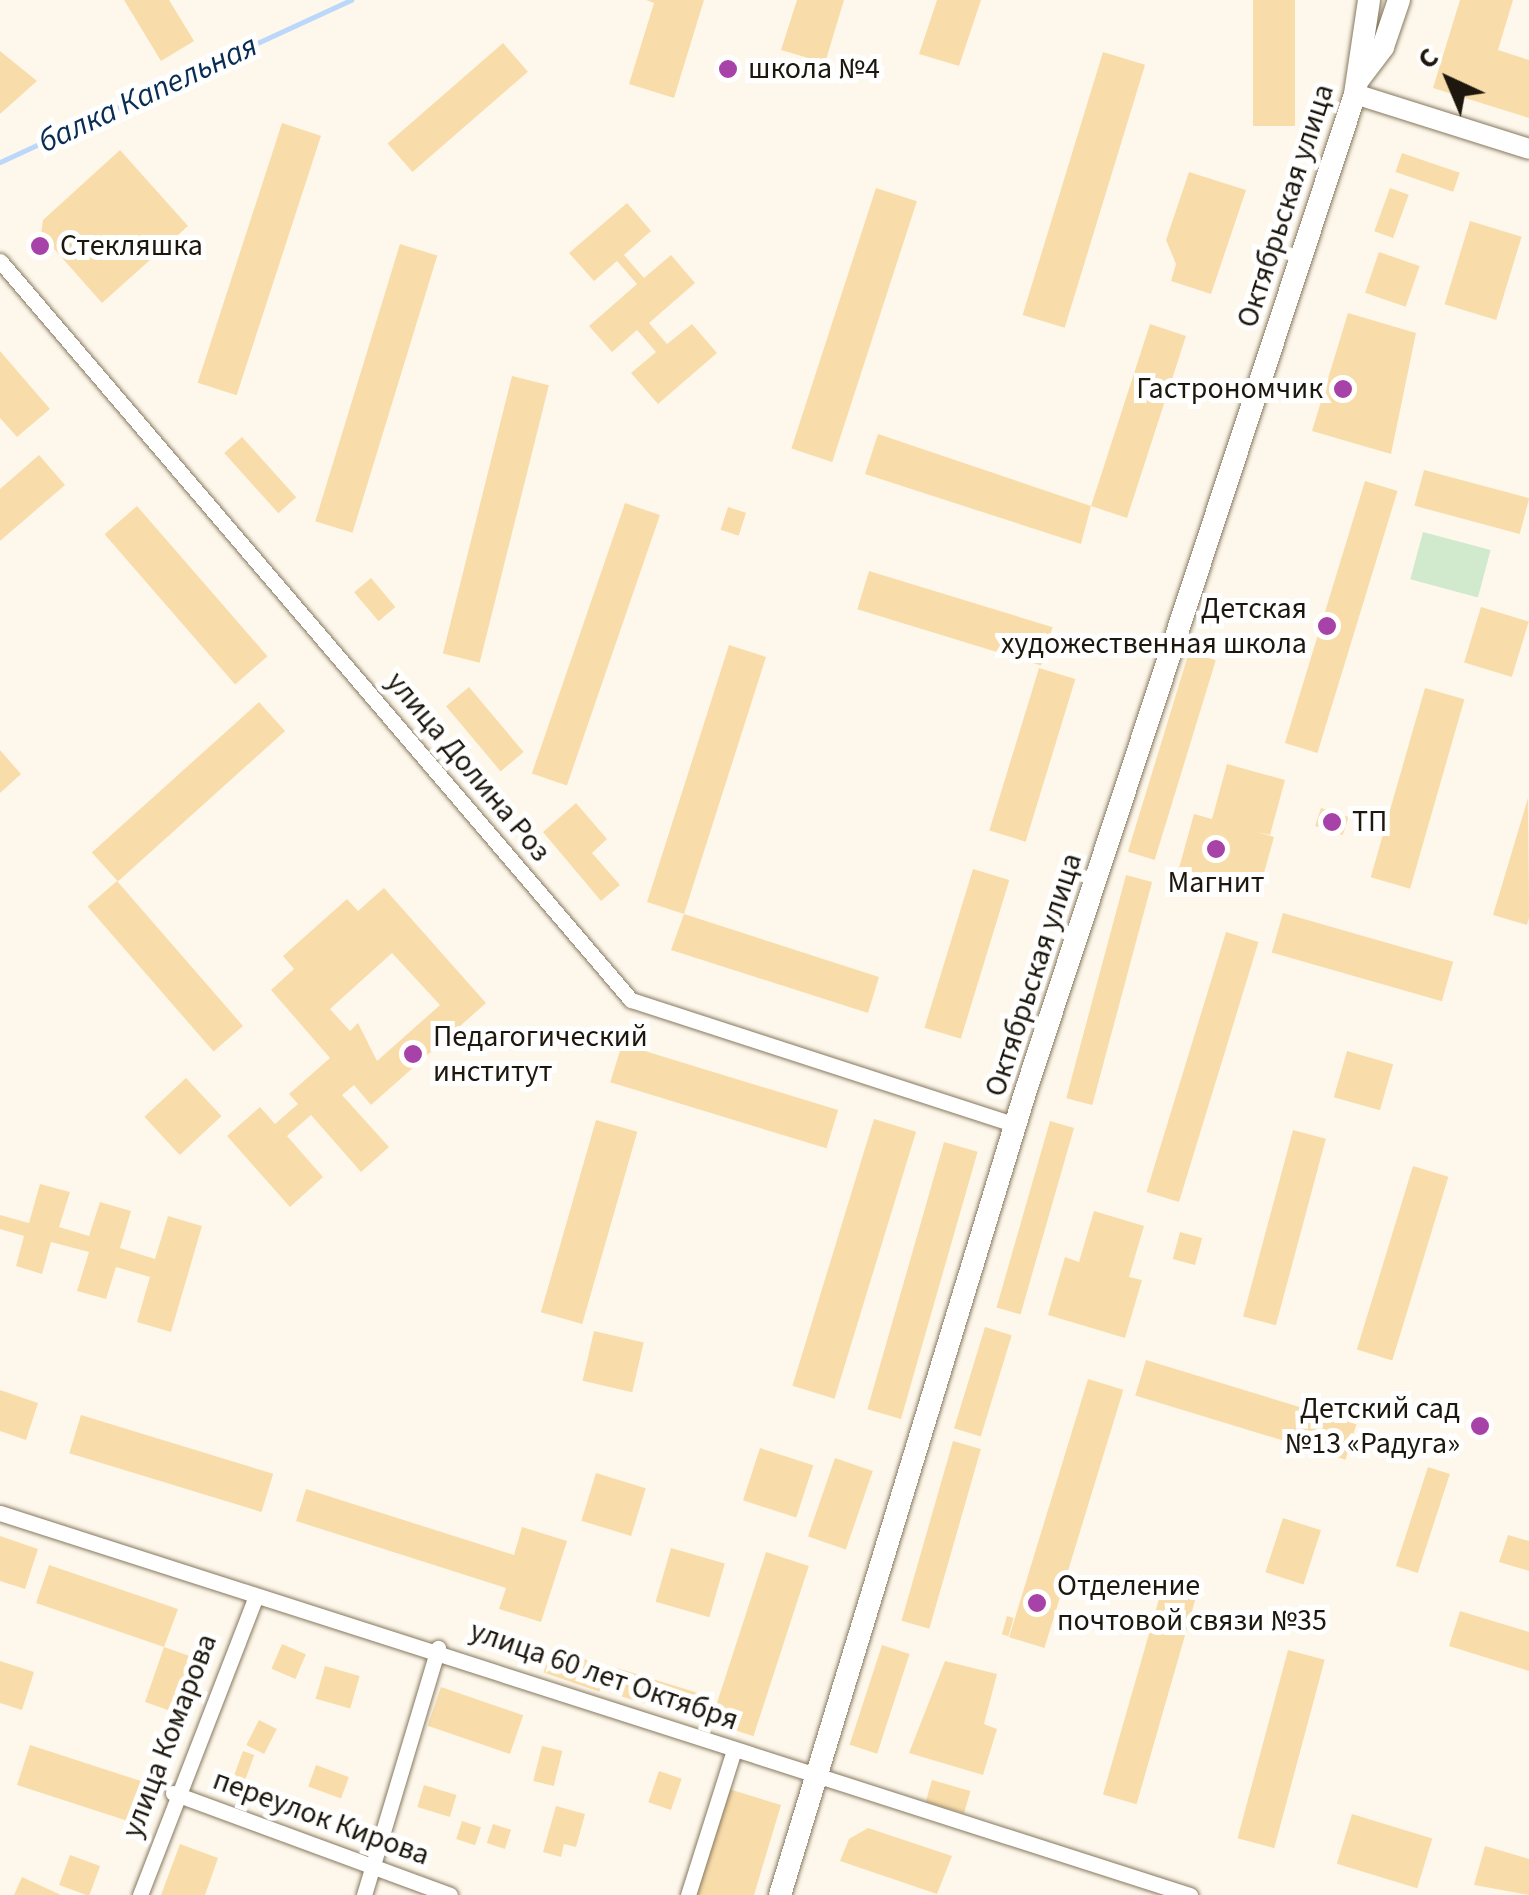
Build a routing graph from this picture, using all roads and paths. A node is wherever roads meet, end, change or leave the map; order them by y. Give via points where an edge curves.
1 (1369, 0) edge
2 (1399, 0) edge
3 (1357, 86) junction
4 (1529, 149) edge
5 (0, 260) edge
6 (1016, 1125) junction
7 (0, 1514) edge
8 (255, 1598) junction
9 (438, 1648) junction
10 (734, 1750) junction
11 (811, 1776) junction
12 (173, 1793) junction
13 (370, 1864) junction
14 (140, 1895) edge
15 (364, 1895) edge
16 (450, 1895) edge
17 (688, 1895) edge
18 (780, 1895) edge
19 (1190, 1895) edge

1 - 3 main road, Октябрьская улица via 1354,56
2 - 3 main road, Октябрьская улица via 1383,48
3 - 4 street
3 - 6 main road, Октябрьская улица
5 - 6 street, улица Долина Роз via 630,1000
6 - 11 main road, Октябрьская улица
7 - 8 street, улица 60 лет Октября
8 - 9 street, улица 60 лет Октября
8 - 12 street, улица Комарова
9 - 10 street, улица 60 лет Октября
9 - 13 street
10 - 11 street, улица 60 лет Октября
10 - 17 street
11 - 18 main road, Октябрьская улица
11 - 19 street, улица 60 лет Октября
12 - 13 street, переулок Кирова
12 - 14 street, улица Комарова
13 - 15 street
13 - 16 street, переулок Кирова

